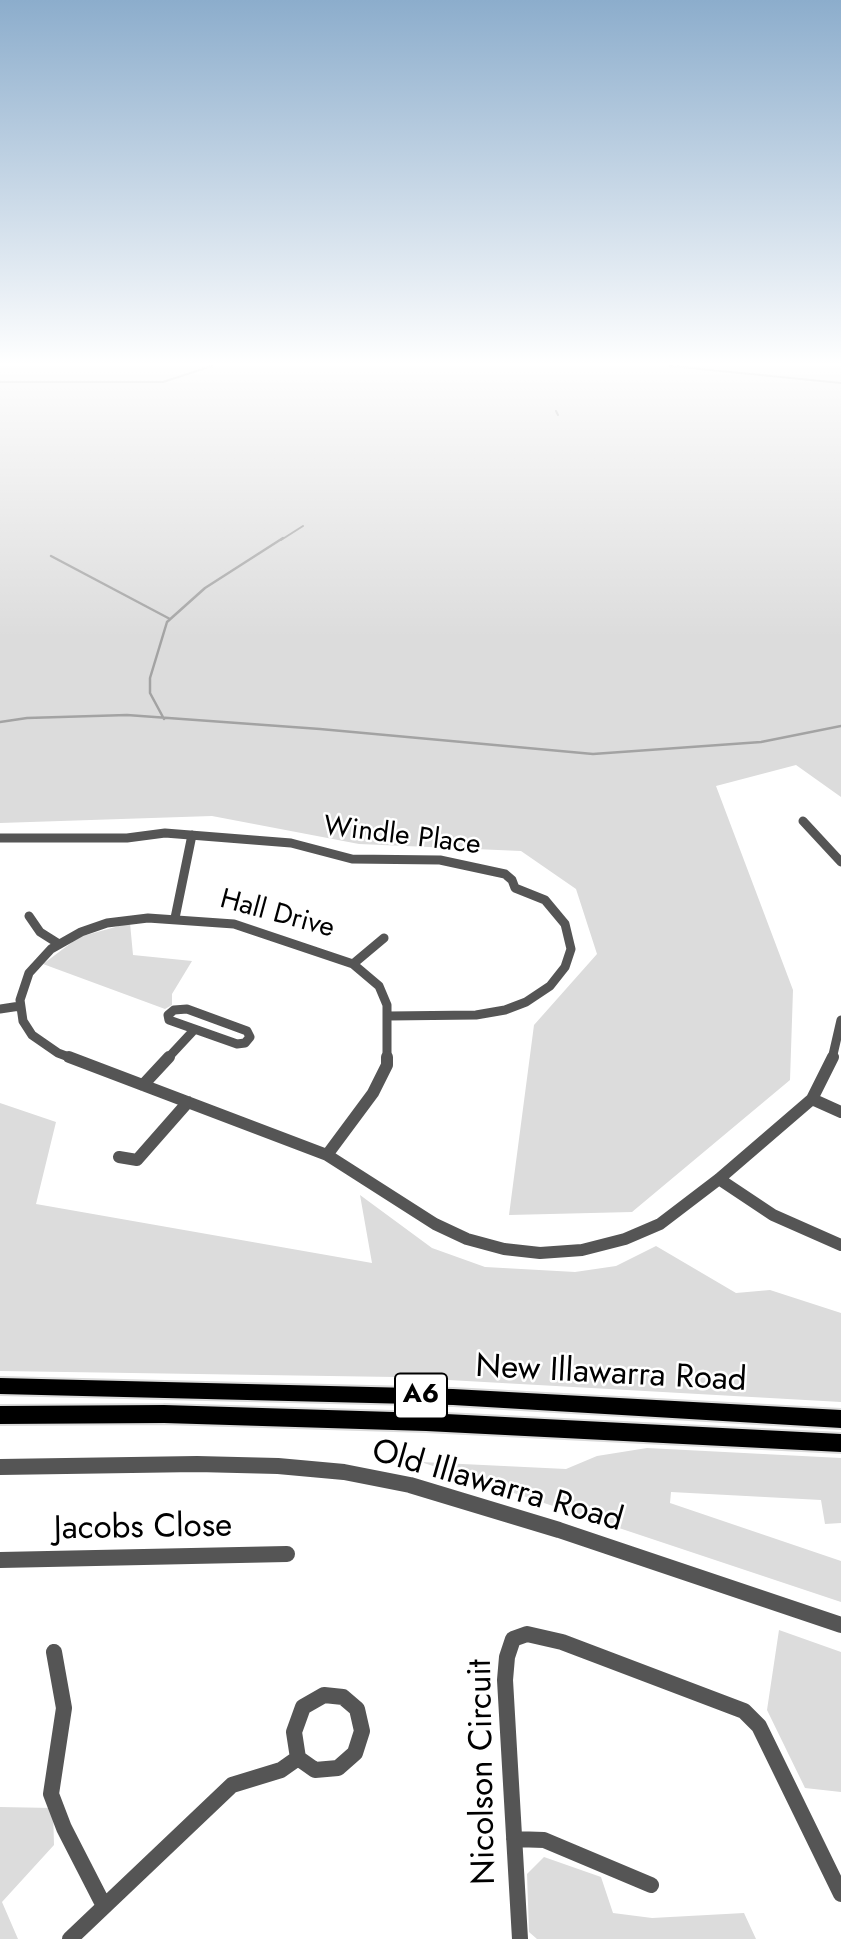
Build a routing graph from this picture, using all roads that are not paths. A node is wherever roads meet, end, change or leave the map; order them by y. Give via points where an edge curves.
1 (803, 821) dead end
2 (192, 835) junction
3 (0, 838) edge
4 (841, 862) edge
5 (29, 916) dead end
6 (175, 918) junction
7 (384, 938) dead end
8 (59, 944) junction
9 (353, 964) junction
10 (20, 1006) junction
11 (0, 1009) edge
12 (389, 1016) junction
13 (841, 1020) edge
14 (194, 1030) junction
15 (144, 1085) junction
16 (812, 1099) junction
17 (188, 1102) junction
18 (841, 1112) edge
19 (327, 1155) junction
20 (119, 1157) dead end
21 (719, 1179) junction
22 (841, 1245) edge
23 (0, 1386) edge
24 (0, 1415) edge
25 (841, 1419) edge
26 (841, 1443) edge
27 (0, 1467) edge
28 (287, 1554) dead end
29 (0, 1560) edge
30 (841, 1625) edge
31 (54, 1652) dead end
32 (298, 1758) junction
33 (513, 1839) junction
34 (650, 1885) dead end
35 (841, 1895) edge
36 (104, 1906) junction
37 (70, 1939) edge
38 (520, 1939) edge

1 - 4 street
2 - 3 street, Windle Place via 159,832 127,838
2 - 6 street
2 - 12 street, Windle Place via 291,843 352,859 440,860 505,874 514,888 545,901 565,923 570,949 565,967 556,981 535,997 495,1012 465,1016
5 - 8 street via 40,932
6 - 8 street, Hall Drive via 107,923
6 - 9 street, Hall Drive via 234,924
7 - 9 street
8 - 10 street, Hall Drive via 29,973
9 - 12 street, Hall Drive via 379,986
10 - 11 street
10 - 15 street via 27,1028 48,1047
12 - 19 street, Hall Drive via 384,1074
13 - 16 street via 831,1065
14 - 14 street via 172,1022 169,1014 187,1009 245,1030 250,1037 237,1044
14 - 15 street
15 - 17 street
16 - 18 street
16 - 21 street
17 - 19 street
17 - 20 street via 137,1160
19 - 21 street via 435,1224 467,1239 540,1253 582,1250 625,1239 660,1224
21 - 22 street via 773,1215
23 - 25 highway, New Illawarra Road / A6 via 453,1397
24 - 26 highway, New Illawarra Road / A6 via 343,1419
27 - 30 street, Old Illawarra Road via 197,1464 344,1472 410,1485 547,1526
28 - 29 street, Jacobs Close
31 - 36 street via 64,1708 51,1794
32 - 32 street via 294,1732 303,1707 324,1695 343,1697 357,1709 362,1731 355,1753 338,1768 315,1770
32 - 36 street via 281,1770 232,1786
33 - 34 street via 544,1840
33 - 35 street, Nicolson Circuit via 507,1657 513,1639 538,1634 744,1711 759,1726
33 - 38 street, Nicolson Circuit
36 - 37 street

